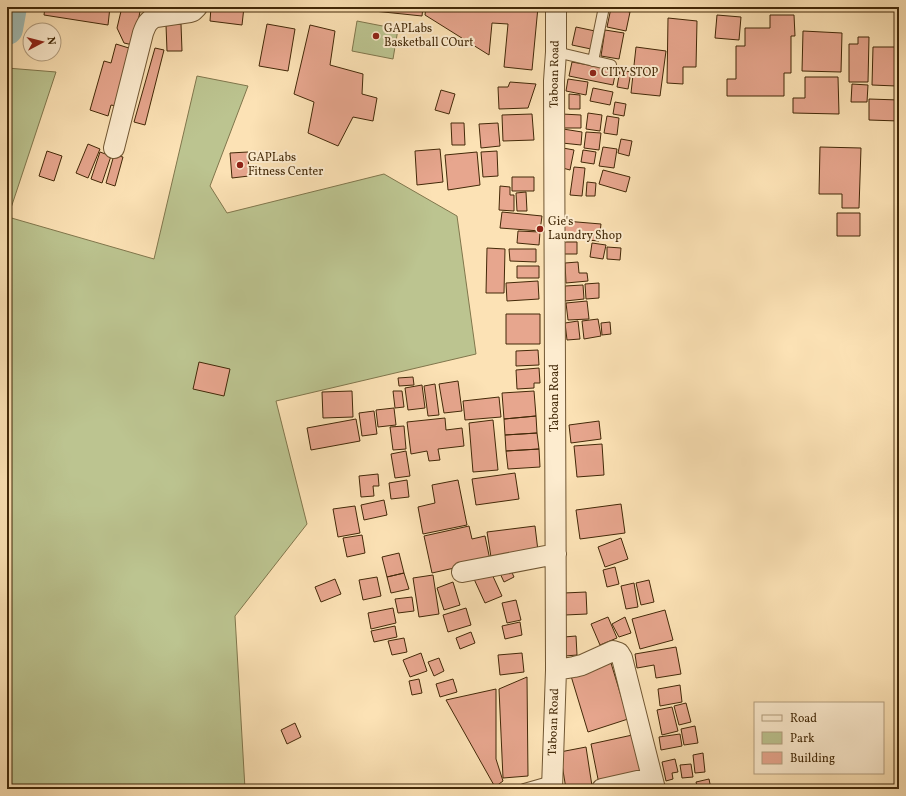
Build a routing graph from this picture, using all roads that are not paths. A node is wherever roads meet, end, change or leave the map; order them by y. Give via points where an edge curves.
1 (197, 7) edge
2 (556, 7) edge
3 (604, 7) edge
4 (556, 52) junction
5 (593, 61) junction
6 (611, 65) dead end
7 (114, 148) dead end
8 (556, 554) junction
9 (462, 572) dead end
10 (556, 670) junction
11 (653, 783) edge
12 (552, 785) edge
13 (524, 789) edge
14 (602, 789) edge

1 - 7 street via 190,12 156,17 148,22
2 - 4 street, Taboan Road
3 - 5 lane
4 - 5 lane
4 - 8 street, Taboan Road
5 - 6 lane
8 - 9 street
8 - 10 street, Taboan Road
10 - 11 street via 582,665 613,651 619,653
10 - 12 street, Taboan Road
11 - 14 street
12 - 13 lane

